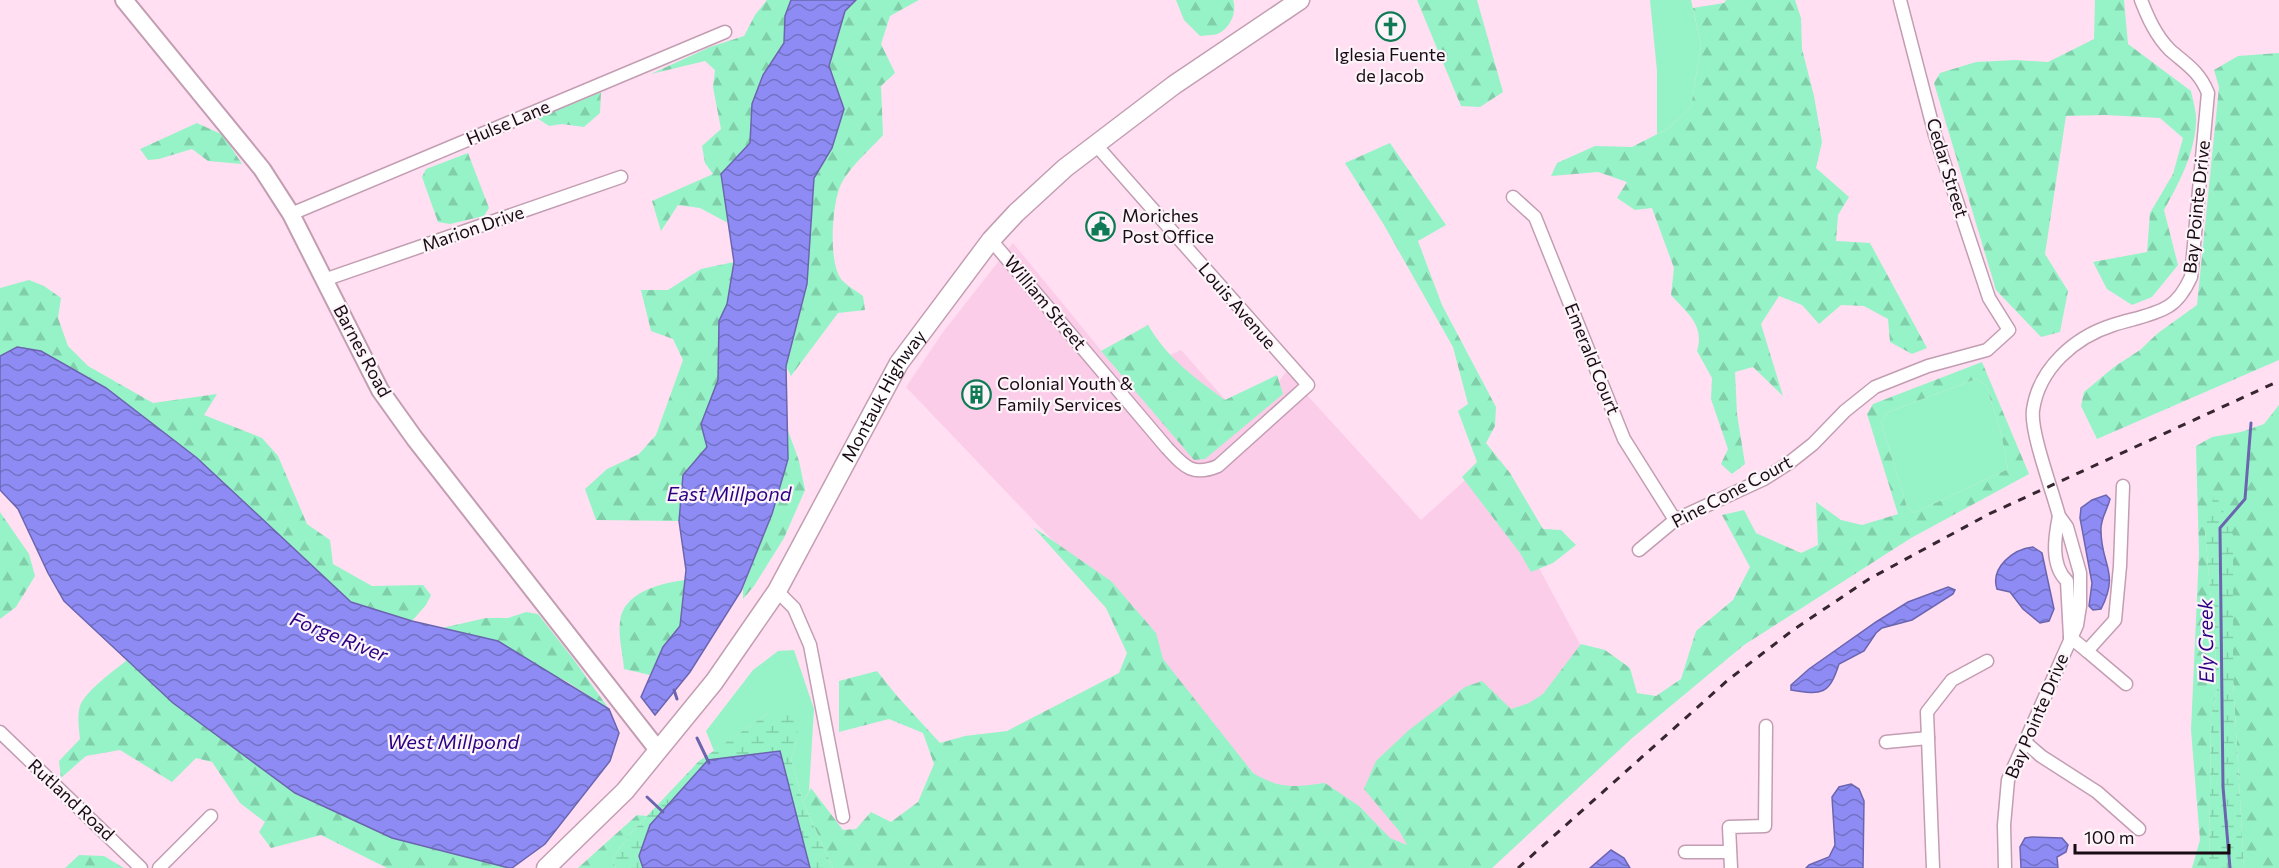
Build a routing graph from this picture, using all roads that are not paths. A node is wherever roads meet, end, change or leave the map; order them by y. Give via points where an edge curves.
1 (124, 0) edge
2 (1300, 0) edge
3 (1900, 0) edge
4 (2143, 4) edge
5 (725, 32) dead end
6 (1096, 145) junction
7 (621, 177) dead end
8 (1513, 197) dead end
9 (291, 214) junction
10 (991, 240) junction
11 (324, 280) junction
12 (2009, 330) joint
13 (1308, 386) joint
14 (2123, 486) dead end
15 (2059, 516) junction
16 (1675, 519) junction
17 (1639, 550) dead end
18 (2081, 579) junction
19 (2067, 581) junction
20 (777, 591) junction
21 (2070, 637) junction
22 (2087, 651) junction
23 (1987, 661) dead end
24 (2126, 684) dead end
25 (1766, 726) dead end
26 (0, 732) edge
27 (1928, 738) junction
28 (1886, 742) dead end
29 (2025, 742) junction
30 (658, 750) junction
31 (211, 816) dead end
32 (843, 817) dead end
33 (2139, 829) dead end
34 (1685, 852) dead end
35 (1730, 852) junction
36 (141, 868) edge
37 (159, 868) edge
38 (546, 868) edge
39 (1731, 868) edge
40 (1933, 868) edge
41 (2005, 868) edge

1 - 9 street, Barnes Road via 260,165
2 - 6 main road, Montauk Highway via 1174,85
3 - 12 street, Cedar Street via 1935,135 1974,255 1989,298
4 - 15 street, Bay Pointe Drive via 2155,31 2202,78 2208,93 2192,277 2169,306 2094,332 2074,344 2056,361 2042,385 2033,411 2035,433
5 - 9 street, Hulse Lane
6 - 10 main road, Montauk Highway via 1065,168
6 - 13 street, Louis Avenue
7 - 11 street, Marion Drive
8 - 16 street, Emerald Court via 1534,217 1624,440
9 - 11 street, Barnes Road
10 - 13 street, William Street via 1167,448 1194,471 1218,466
10 - 20 main road, Montauk Highway via 899,363
11 - 30 street, Barnes Road via 380,390
12 - 16 street, Pine Cone Court via 1987,350 1928,366 1875,387 1789,463 1764,479
14 - 22 street via 2115,620
15 - 18 street, Bay Pointe Drive via 2074,545
15 - 19 street, Bay Pointe Drive via 2055,536 2062,544
16 - 17 street, Pine Cone Court
18 - 19 street
18 - 21 street, Bay Pointe Drive via 2077,625
19 - 21 street, Bay Pointe Drive
20 - 30 main road, Montauk Highway via 714,682
20 - 32 street via 794,608 810,645
21 - 22 street
21 - 29 street, Bay Pointe Drive
22 - 24 street
23 - 27 street via 1952,680 1927,712
25 - 35 street via 1765,826 1729,827
26 - 36 street, Rutland Road
27 - 28 street
27 - 40 street
29 - 33 street via 2097,792
29 - 41 street, Bay Pointe Drive via 2005,795
30 - 38 main road, Montauk Highway via 625,791
31 - 37 street
34 - 35 street
35 - 39 street

